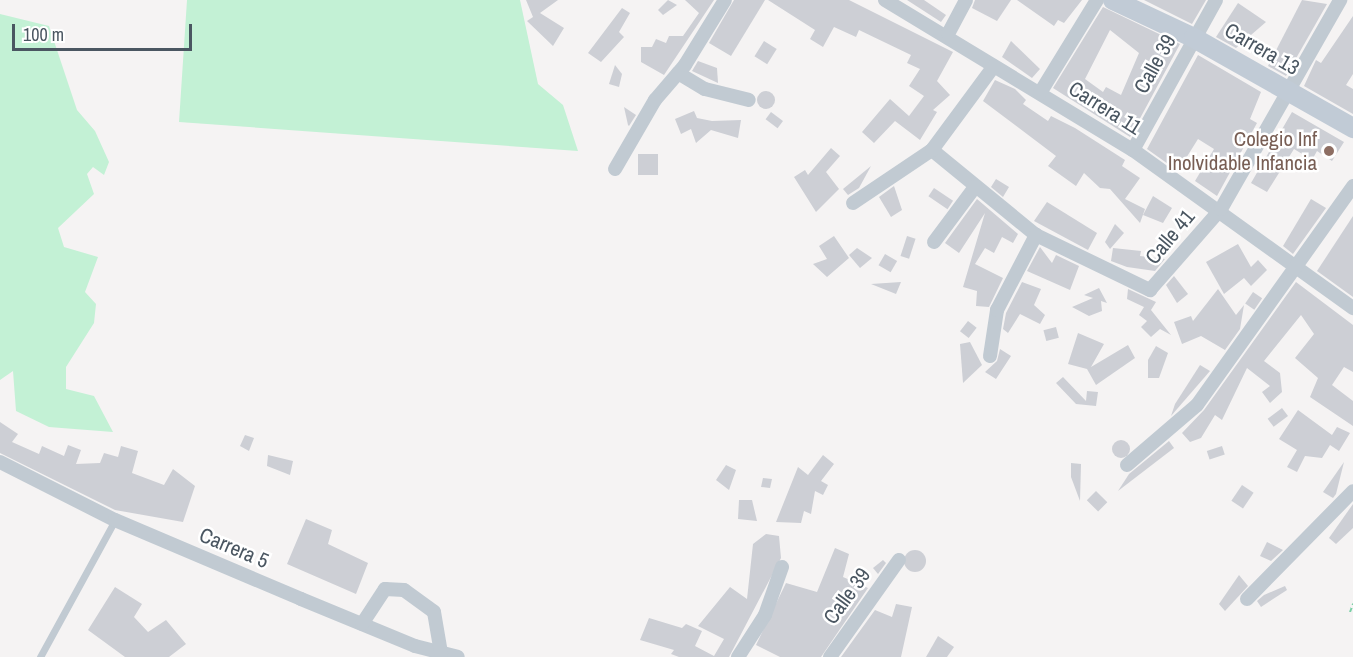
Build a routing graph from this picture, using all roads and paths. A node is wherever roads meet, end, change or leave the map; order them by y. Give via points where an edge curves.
1 (725, 0) edge
2 (885, 0) edge
3 (966, 0) edge
4 (1096, 0) edge
5 (1113, 0) edge
6 (1216, 0) edge
7 (1340, 0) edge
8 (948, 34) junction
9 (1194, 38) junction
10 (993, 66) junction
11 (678, 73) junction
12 (1285, 90) junction
13 (1040, 93) junction
14 (749, 100) dead end
15 (1353, 128) edge
16 (932, 150) junction
17 (1133, 150) junction
18 (615, 169) dead end
19 (1353, 186) edge
20 (975, 187) junction
21 (853, 203) dead end
22 (1221, 209) junction
23 (1036, 235) junction
24 (934, 242) dead end
25 (1300, 266) junction
26 (1353, 308) edge
27 (990, 356) dead end
28 (0, 462) edge
29 (1127, 465) dead end
30 (1353, 491) edge
31 (115, 520) junction
32 (900, 560) dead end
33 (782, 567) dead end
34 (1246, 599) dead end
35 (1353, 604) edge
36 (1350, 612) dead end
37 (362, 624) junction
38 (441, 653) junction
39 (40, 657) edge
40 (458, 657) edge
41 (738, 657) edge
42 (830, 657) edge

1 - 11 street
2 - 8 street, Carrera 11
3 - 8 street
4 - 13 street
5 - 9 street, Carrera 13
6 - 9 street, Calle 39
7 - 12 street, Calle 41
8 - 10 street, Carrera 11
9 - 12 street, Carrera 13
9 - 17 street, Calle 39
10 - 13 street, Carrera 11
10 - 16 street
11 - 14 street via 705,89
11 - 18 street via 655,99
12 - 15 street, Carrera 13
12 - 22 street, Calle 41
13 - 17 street, Carrera 11
16 - 20 street
16 - 21 street
17 - 22 street, Carrera 11
19 - 25 street
20 - 23 street
20 - 24 street
22 - 23 street, Calle 41 via 1150,290
22 - 25 street, Carrera 11
23 - 27 street via 997,310
25 - 26 street, Carrera 11
25 - 29 street via 1197,405
28 - 31 street, Carrera 5
30 - 34 street
31 - 37 street, Carrera 5
31 - 39 lane
32 - 42 street, Calle 39
33 - 41 street via 765,615
35 - 36 path
37 - 38 street, Carrera 5
37 - 38 street via 385,589 404,590 434,612
38 - 40 street, Carrera 5

